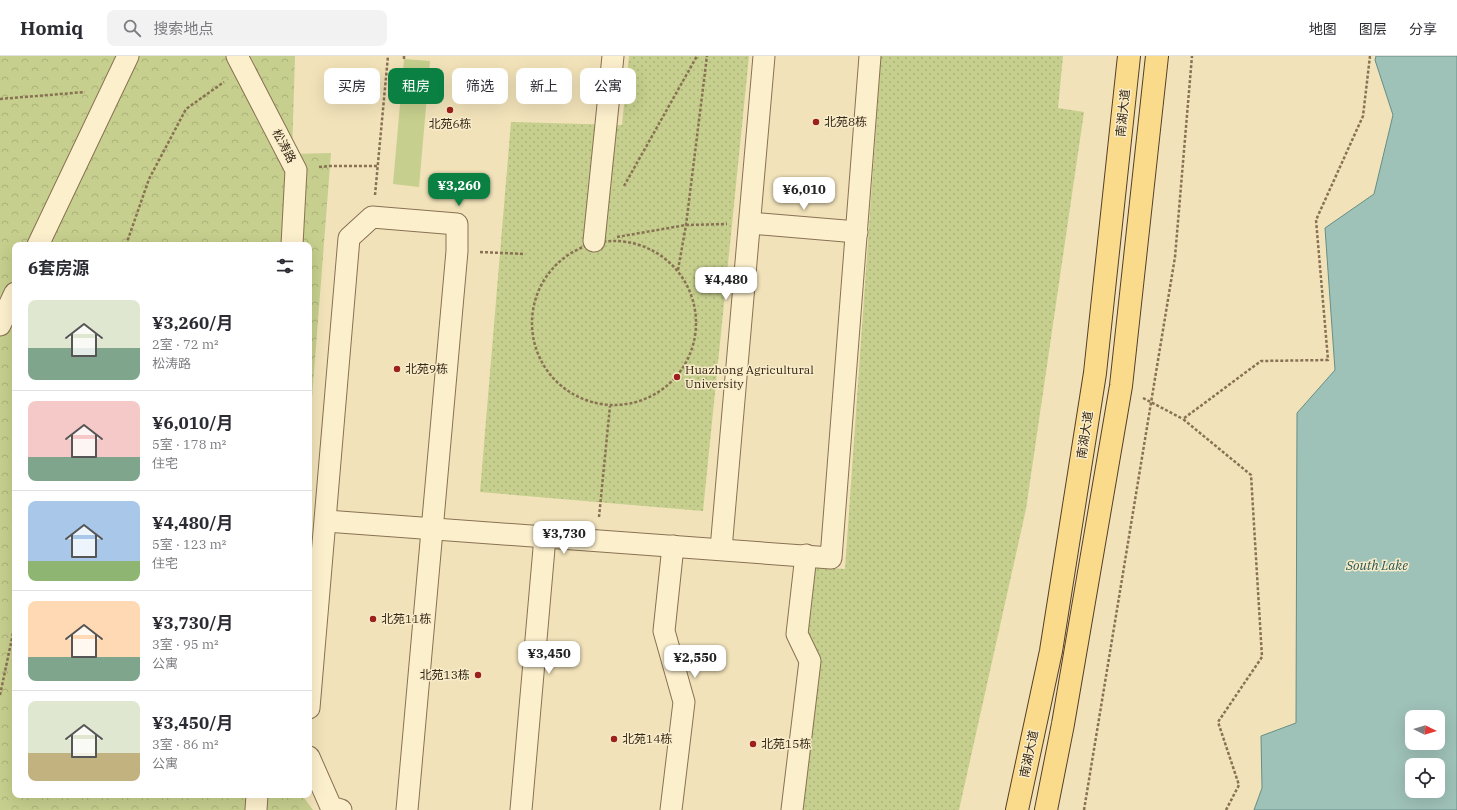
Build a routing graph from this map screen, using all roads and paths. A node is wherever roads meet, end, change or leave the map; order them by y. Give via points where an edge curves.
1 (128, 56) edge
2 (388, 56) edge
3 (613, 56) edge
4 (697, 56) edge
5 (707, 56) edge
6 (764, 56) edge
7 (870, 56) edge
8 (1129, 56) edge
9 (1157, 56) edge
10 (1192, 56) edge
11 (1370, 56) edge
12 (239, 62) edge
13 (112, 90) junction
14 (0, 99) edge
15 (330, 166) dead end
16 (378, 166) junction
17 (620, 193) dead end
18 (372, 217) junction
19 (750, 223) junction
20 (686, 225) junction
21 (857, 232) junction
22 (594, 241) junction
23 (39, 242) edge
24 (127, 242) edge
25 (292, 242) edge
26 (457, 251) junction
27 (525, 254) dead end
28 (575, 256) dead end
29 (557, 270) dead end
30 (678, 270) junction
31 (12, 300) edge
32 (0, 325) edge
33 (1121, 386) junction
34 (1151, 402) junction
35 (610, 406) junction
36 (1184, 419) junction
37 (326, 521) junction
38 (432, 529) junction
39 (545, 537) junction
40 (597, 540) junction
41 (673, 546) junction
42 (721, 549) junction
43 (806, 555) junction
44 (12, 638) edge
45 (312, 675) edge
46 (0, 695) edge
47 (312, 764) edge
48 (257, 798) edge
49 (256, 810) edge
50 (341, 810) edge
51 (407, 810) edge
52 (521, 810) edge
53 (671, 810) edge
54 (792, 810) edge
55 (1017, 810) edge
56 (1046, 810) edge
57 (1084, 810) edge
58 (1226, 810) edge

1 - 13 street
2 - 16 path
3 - 22 street
4 - 17 path
5 - 20 path
6 - 19 street
7 - 21 street
8 - 55 main road, 南湖大道 via 1095,373 1051,651
9 - 33 main road
10 - 34 path via 1174,257
11 - 36 path via 1363,116 1316,220 1328,360 1261,361
12 - 24 path via 186,109 149,179
12 - 25 street, 松涛路 via 296,170
13 - 14 path
13 - 23 street
15 - 16 path
16 - 18 path
18 - 26 street via 457,224
18 - 37 street via 349,238
19 - 20 path
19 - 21 street
19 - 42 street
20 - 22 path
20 - 30 path
21 - 43 street via 831,558
22 - 28 path
22 - 30 path via 610,239 639,242 657,251
26 - 27 path
26 - 38 street
29 - 35 path via 538,285 530,314 532,342 539,361 556,384 569,394 596,404
30 - 35 path via 689,287 696,316 693,345 672,381 667,385 649,398
31 - 32 street
33 - 34 path
33 - 56 main road
34 - 36 path
34 - 57 path
35 - 40 path
36 - 58 path via 1251,475 1262,657 1218,722 1239,785
37 - 38 street
37 - 45 street
38 - 39 street
38 - 51 street
39 - 40 street
39 - 52 street
40 - 41 street
41 - 42 street
41 - 53 street via 664,632 684,702
42 - 43 street
43 - 54 street via 797,634 810,661
44 - 46 path
47 - 50 street via 331,807
48 - 49 street

